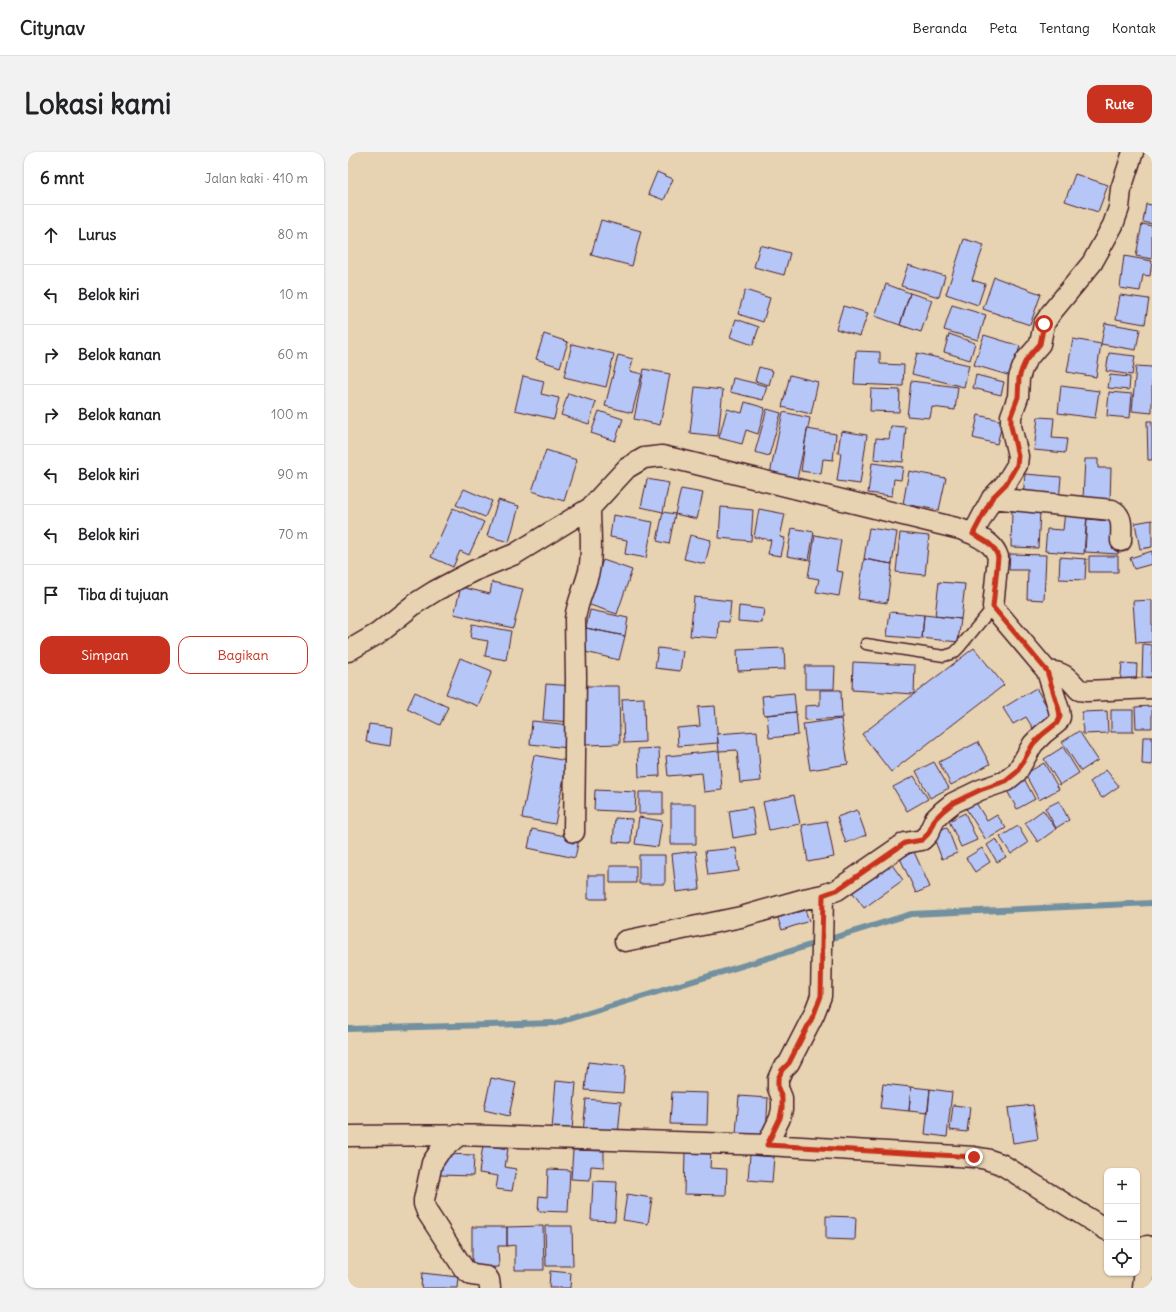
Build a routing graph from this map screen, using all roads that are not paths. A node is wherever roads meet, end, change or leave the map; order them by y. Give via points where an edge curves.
1 (1133, 152) edge
2 (992, 498) junction
3 (590, 508) junction
4 (973, 534) junction
5 (1121, 541) dead end
6 (993, 607) junction
7 (866, 644) dead end
8 (348, 651) edge
9 (1047, 671) junction
10 (1152, 688) edge
11 (574, 832) dead end
12 (823, 895) junction
13 (625, 941) dead end
14 (459, 1135) junction
15 (348, 1136) edge
16 (767, 1145) junction
17 (1104, 1228) edge
18 (1145, 1244) edge
19 (490, 1288) edge
20 (1143, 1288) edge

1 - 2 street via 1113,226 1092,263 1044,324 1040,344 1026,360 1022,369 1018,397 1011,416 1018,456 1017,465 1006,484
2 - 4 street
2 - 5 street via 1112,510 1120,517
3 - 4 street via 627,468 644,458 662,456
3 - 8 street via 515,554 435,590 377,634
3 - 11 street via 589,571 575,619
4 - 6 street via 989,543 996,550 998,557
6 - 7 lane via 959,648 944,656
6 - 9 street
9 - 10 street via 1062,673 1079,690
9 - 12 street via 1060,717 1057,723 1033,744 1017,772 1006,781 953,803 935,819 922,840 905,843 837,890
12 - 13 street via 741,917
12 - 16 street via 821,996 789,1063 778,1079 782,1108
14 - 15 street
14 - 16 street
14 - 19 street via 440,1150 432,1163 424,1204 464,1269 472,1275 487,1277
16 - 17 street via 986,1159 1001,1164
18 - 20 street

